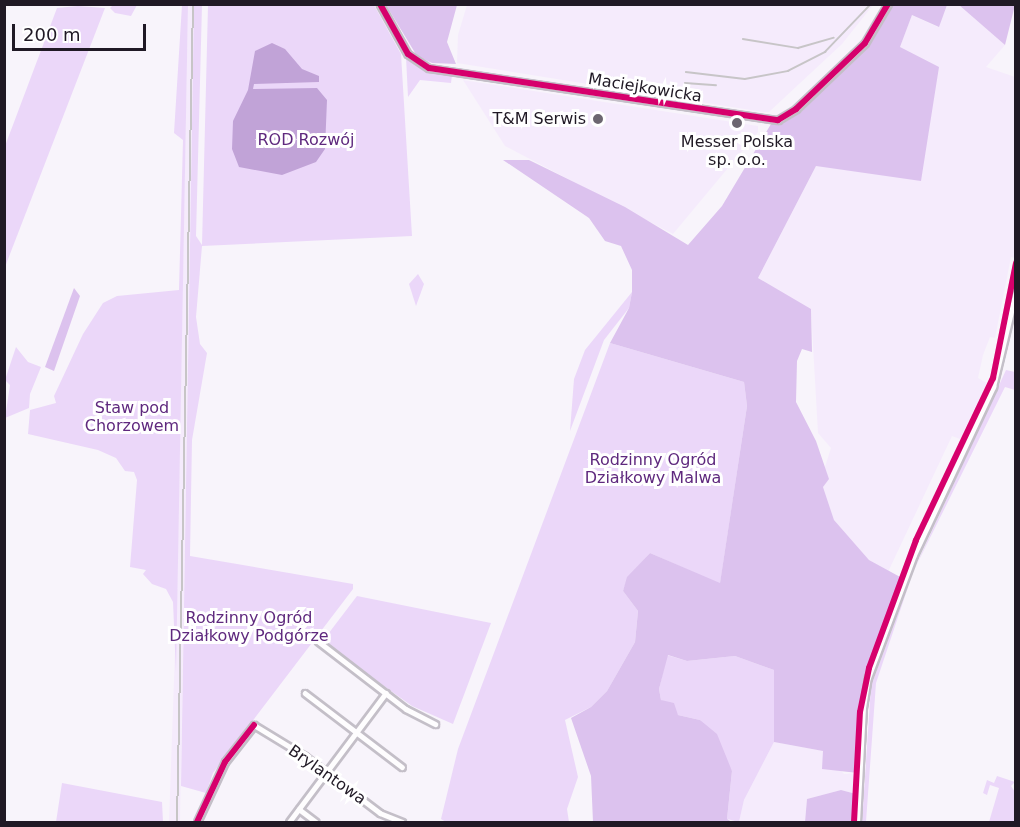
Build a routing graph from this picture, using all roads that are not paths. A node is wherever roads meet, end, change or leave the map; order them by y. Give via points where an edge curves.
1 (380, 4) edge
2 (888, 4) edge
3 (1016, 291) edge
4 (318, 641) dead end
5 (305, 693) dead end
6 (386, 693) junction
7 (435, 724) dead end
8 (357, 733) junction
9 (402, 767) dead end
10 (327, 772) junction
11 (299, 809) junction
12 (197, 822) edge
13 (289, 822) edge
14 (316, 822) edge
15 (402, 822) edge
16 (857, 822) edge

1 - 2 street, Maciejkowicka via 408,54 429,68 778,120 796,110 865,43
3 - 16 street via 993,387 914,555 868,678 862,708
4 - 6 street
5 - 8 street
6 - 7 street
6 - 8 street
8 - 9 street
8 - 10 street
10 - 11 street
10 - 12 street, Brylantowa via 254,725 225,762
10 - 15 street, Brylantowa via 380,813
11 - 13 street
11 - 14 street

